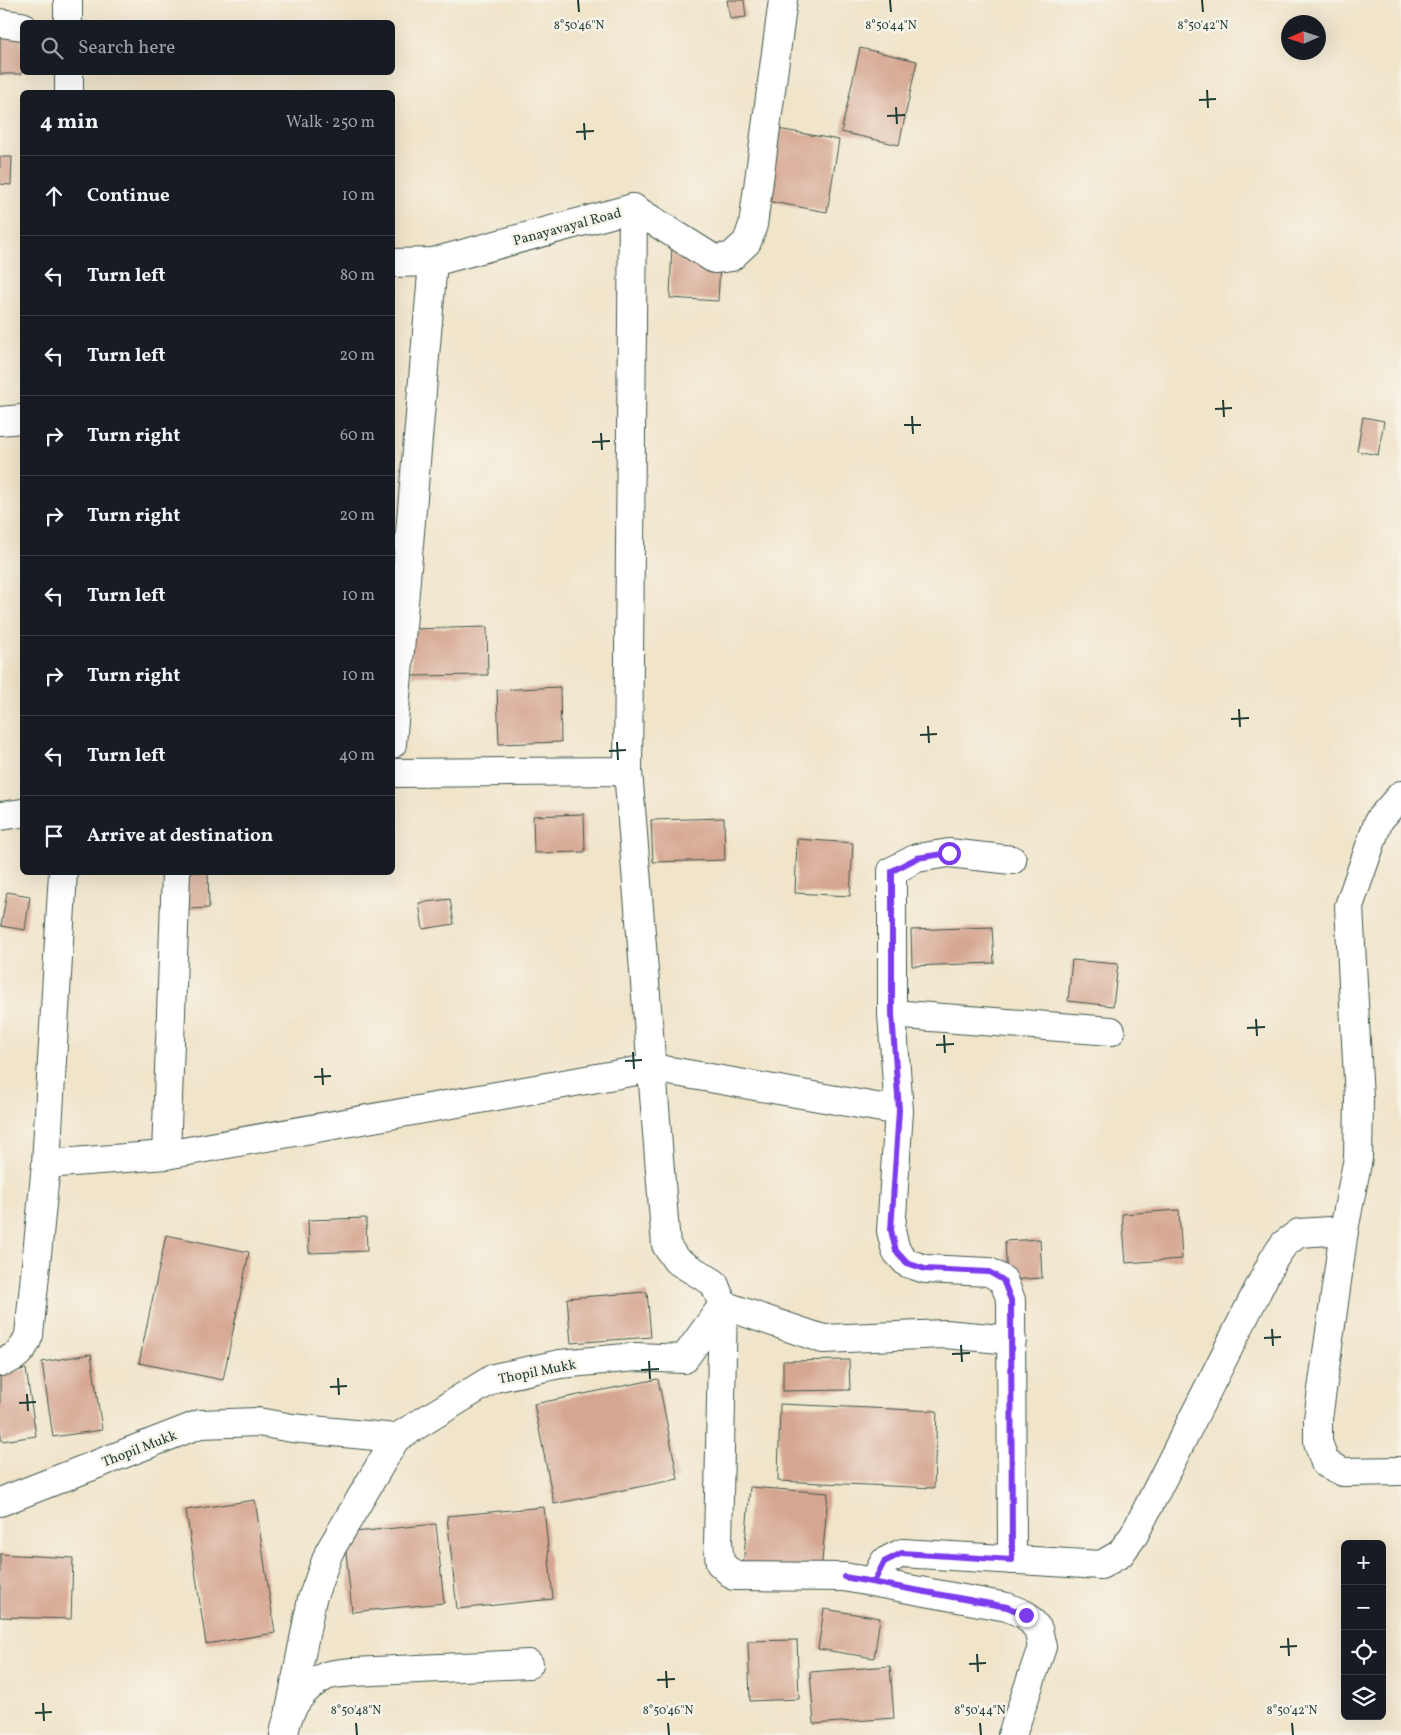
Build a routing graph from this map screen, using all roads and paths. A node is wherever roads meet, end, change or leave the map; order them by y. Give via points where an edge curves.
1 (68, 0) edge
2 (783, 0) edge
3 (68, 20) edge
4 (0, 23) edge
5 (20, 26) edge
6 (68, 75) edge
7 (69, 90) edge
8 (633, 208) junction
9 (433, 262) junction
10 (395, 263) edge
11 (20, 419) edge
12 (0, 421) edge
13 (395, 709) edge
14 (628, 770) junction
15 (395, 774) edge
16 (1401, 795) edge
17 (20, 813) edge
18 (0, 816) edge
19 (1012, 860) dead end
20 (63, 875) edge
21 (176, 875) edge
22 (892, 1014) junction
23 (1111, 1031) dead end
24 (653, 1068) junction
25 (899, 1110) junction
26 (166, 1155) junction
27 (46, 1164) junction
28 (1344, 1230) junction
29 (724, 1305) junction
30 (1012, 1340) junction
31 (0, 1362) edge
32 (396, 1438) junction
33 (1401, 1471) edge
34 (0, 1502) edge
35 (1012, 1560) junction
36 (844, 1577) junction
37 (529, 1664) dead end
38 (287, 1723) edge
39 (1012, 1735) edge

1 - 3 street
2 - 8 street, Panayavayal Road via 753,225 747,242 731,257 714,259
4 - 5 street
6 - 7 street
8 - 9 street, Panayavayal Road
8 - 14 street
9 - 10 street, Panayavayal Road
9 - 13 street
11 - 12 street
14 - 15 street
14 - 24 street
16 - 28 street via 1379,820 1348,906 1359,1099 1358,1158
17 - 18 street
19 - 22 street via 949,853 917,858 892,871
20 - 27 street
21 - 26 street
22 - 23 street
22 - 25 street
24 - 25 street
24 - 26 street
24 - 29 street via 666,1245 676,1260 714,1283
25 - 30 street via 891,1230 896,1251 907,1263 925,1269 989,1272 1003,1280 1011,1300
26 - 27 street
27 - 31 street via 29,1336 24,1349
28 - 33 street via 1318,1419 1318,1442 1325,1462 1343,1472
28 - 35 street via 1299,1233 1278,1252 1134,1535 1120,1554 1101,1565
29 - 30 street via 823,1339 945,1334
29 - 32 street, Thopil Mukk via 684,1359 636,1357 560,1364 494,1378
29 - 36 street via 720,1563 734,1576
30 - 35 street
32 - 34 street, Thopil Mukk via 258,1422 200,1424
32 - 38 street via 329,1552 312,1599
35 - 36 street via 902,1553 884,1562 874,1582
36 - 39 street via 1007,1607 1026,1615 1038,1629 1042,1647
37 - 38 street via 327,1676 303,1692

